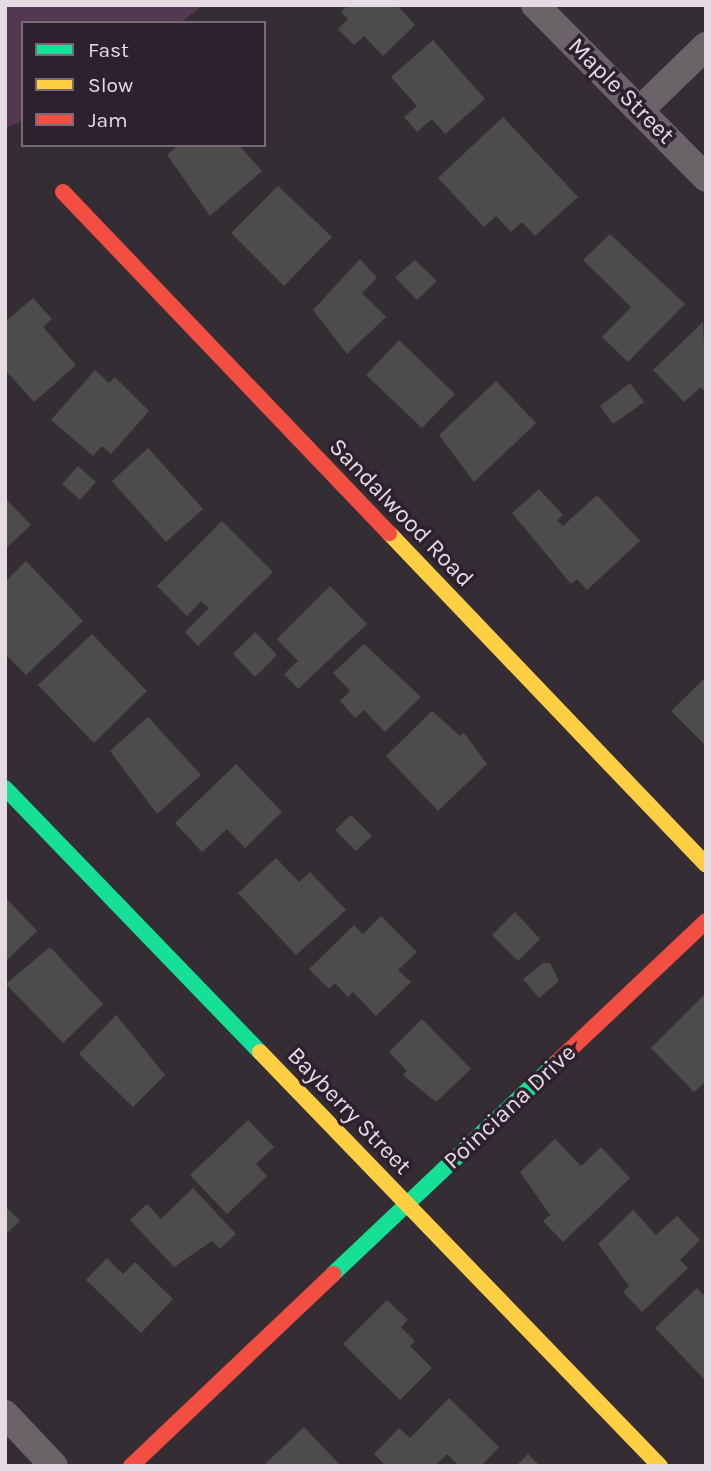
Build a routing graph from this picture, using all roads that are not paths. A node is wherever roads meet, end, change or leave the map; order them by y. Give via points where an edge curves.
1 (535, 5) edge
2 (706, 47) edge
3 (641, 109) junction
4 (706, 178) edge
5 (63, 192) dead end
6 (5, 788) edge
7 (706, 865) edge
8 (706, 921) edge
9 (407, 1204) junction
10 (5, 1414) edge
11 (54, 1466) edge
12 (131, 1466) edge
13 (660, 1466) edge

1 - 3 street, Maple Street
2 - 3 street
3 - 4 street, Maple Street
5 - 7 street, Sandalwood Road
6 - 9 street, Bayberry Street
8 - 9 street, Poinciana Drive
9 - 12 street, Poinciana Drive
9 - 13 street, Bayberry Street
10 - 11 street

